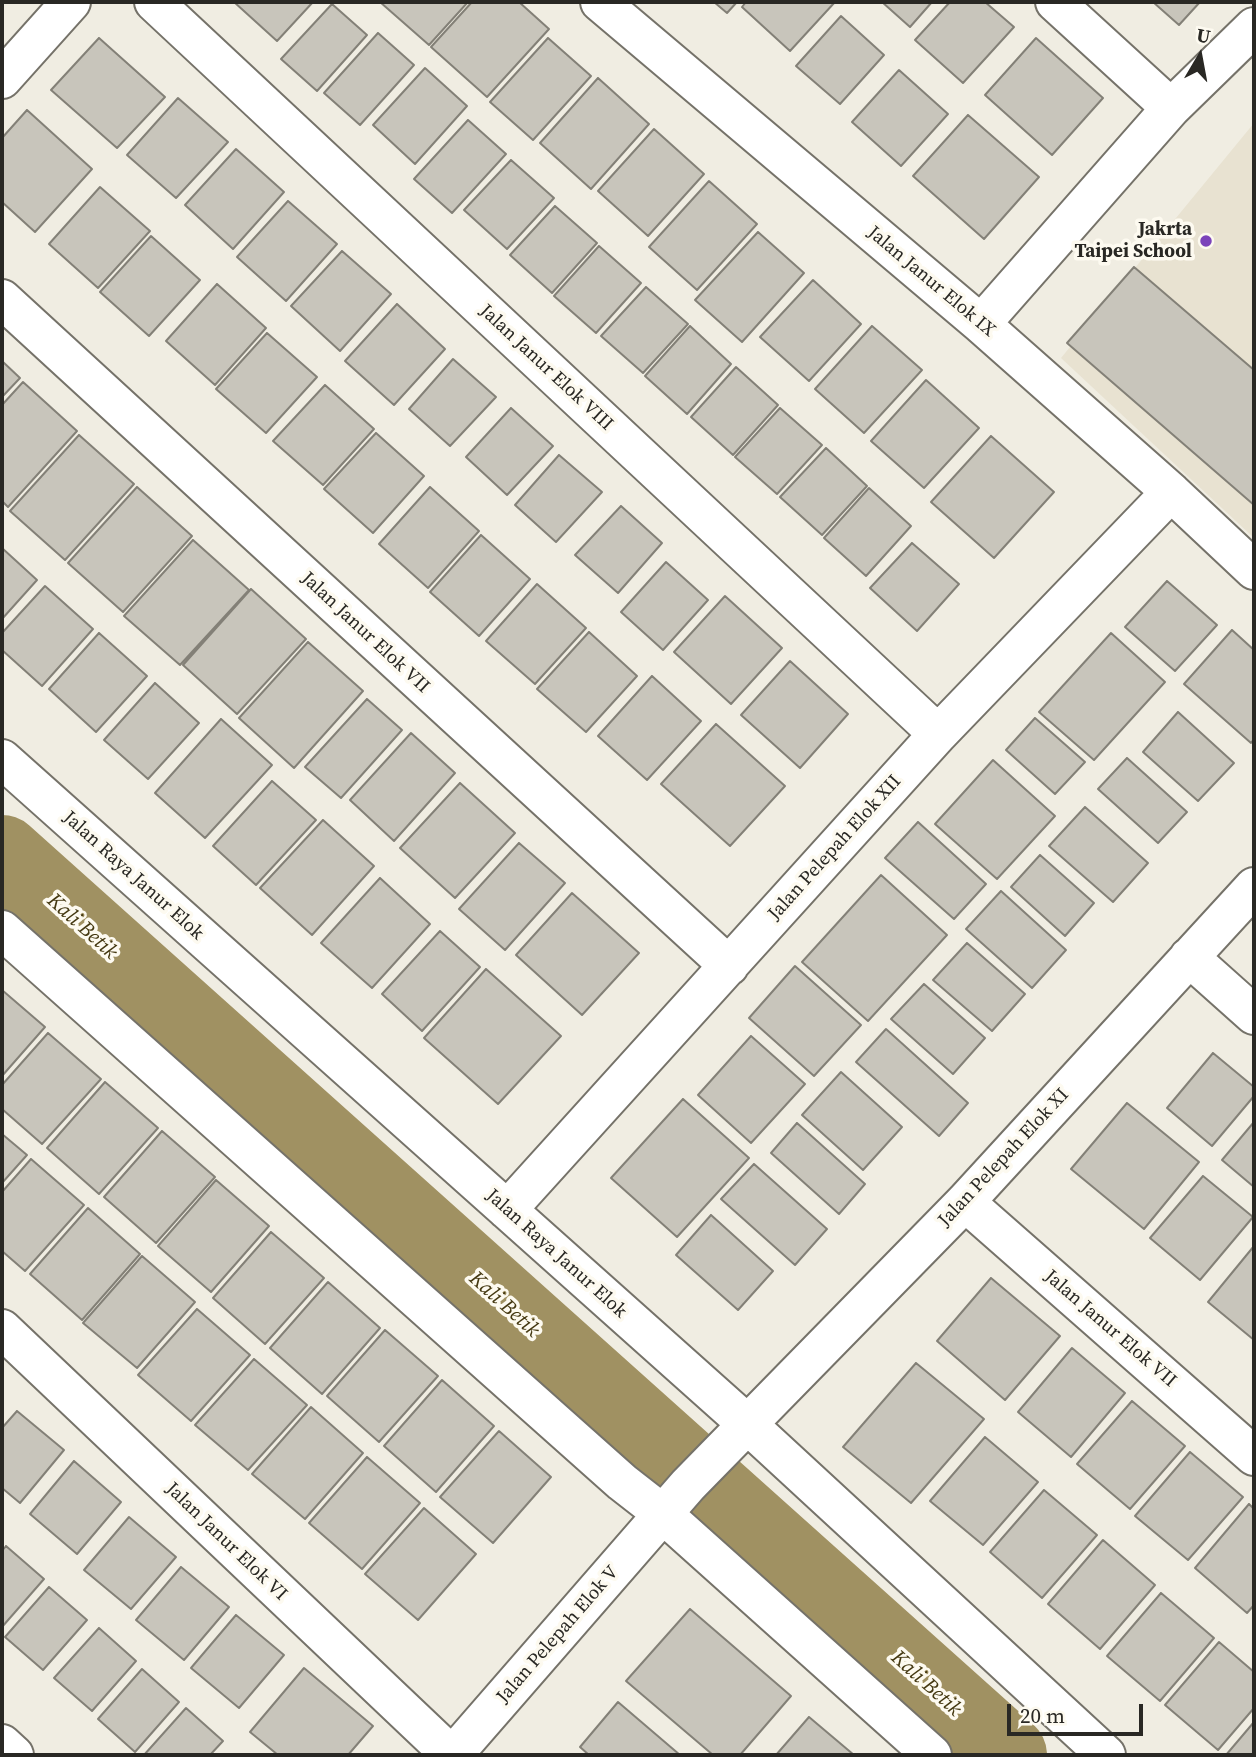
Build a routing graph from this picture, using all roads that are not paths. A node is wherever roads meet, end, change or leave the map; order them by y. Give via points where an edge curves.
1 (71, 2) edge
2 (154, 2) edge
3 (600, 2) edge
4 (1055, 2) edge
5 (1254, 27) edge
6 (2, 79) edge
7 (1171, 108) junction
8 (2, 299) edge
9 (981, 324) junction
10 (1171, 492) junction
11 (1254, 570) edge
12 (938, 734) junction
13 (2, 759) edge
14 (1254, 887) edge
15 (2, 930) edge
16 (1189, 957) junction
17 (729, 966) junction
18 (1254, 1015) edge
19 (965, 1202) junction
20 (507, 1210) junction
21 (2, 1329) edge
22 (740, 1429) junction
23 (1254, 1456) edge
24 (688, 1485) joint
25 (663, 1514) junction
26 (2, 1744) edge
27 (14, 1755) edge
28 (452, 1755) edge
29 (932, 1755) edge
30 (1106, 1755) edge

1 - 6 street
2 - 12 street, Jalan Janur Elok VIII
3 - 9 street, Jalan Janur Elok IX
4 - 7 street
5 - 7 street
7 - 9 street
8 - 17 street, Jalan Janur Elok VII
9 - 10 street, Jalan Janur Elok IX
10 - 11 street, Jalan Janur Elok IX
10 - 12 street, Jalan Pelepah Elok XII
12 - 17 street, Jalan Pelepah Elok XII
13 - 20 street, Jalan Raya Janur Elok
14 - 16 street, Jalan Pelepah Elok XI
15 - 25 street
16 - 18 street
16 - 19 street, Jalan Pelepah Elok XI
17 - 20 street, Jalan Pelepah Elok XII
19 - 22 street, Jalan Pelepah Elok XI
19 - 23 street, Jalan Janur Elok VII
20 - 22 street, Jalan Raya Janur Elok
21 - 28 street, Jalan Janur Elok VI
22 - 24 street, Jalan Pelepah Elok XI
22 - 30 street, Jalan Raya Janur Elok
24 - 25 street, Jalan Pelepah Elok V
25 - 28 street, Jalan Pelepah Elok V
25 - 29 street
26 - 27 street

